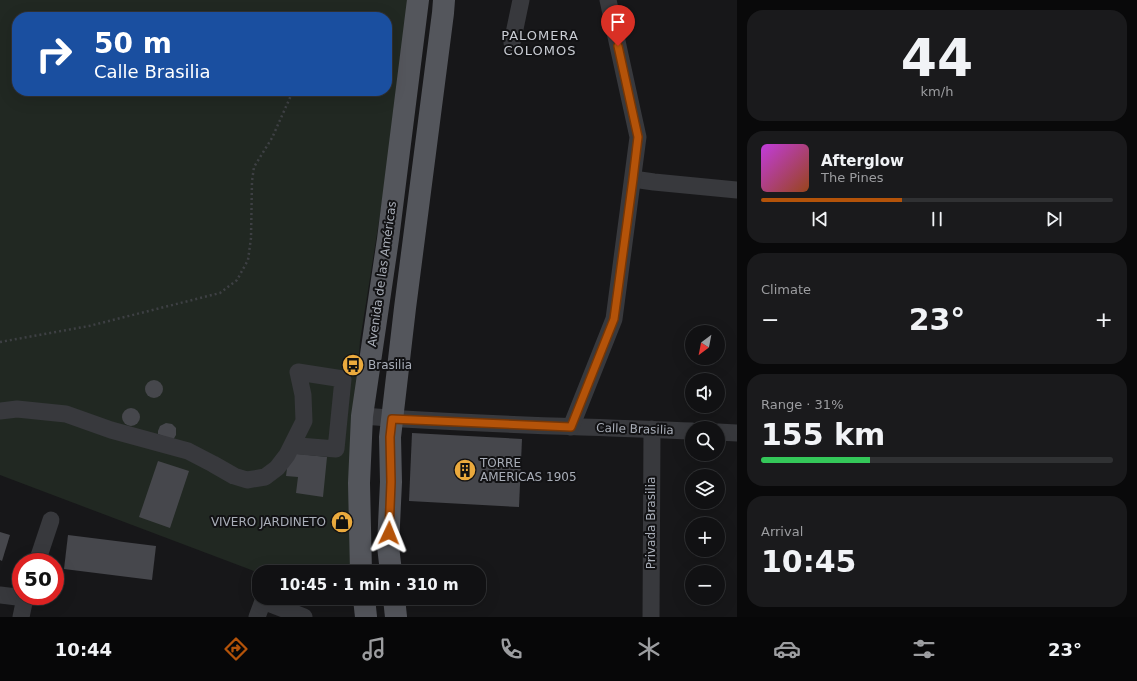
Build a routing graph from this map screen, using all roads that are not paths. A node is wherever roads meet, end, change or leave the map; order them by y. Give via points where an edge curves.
1 (418, 0) edge
2 (444, 0) edge
3 (521, 0) edge
4 (608, 0) edge
5 (512, 43) dead end
6 (633, 179) junction
7 (737, 190) edge
8 (0, 411) edge
9 (362, 416) junction
10 (392, 419) junction
11 (571, 427) junction
12 (652, 429) junction
13 (685, 431) edge
14 (725, 432) edge
15 (737, 433) edge
16 (361, 440) junction
17 (299, 446) dead end
18 (391, 482) junction
19 (51, 520) dead end
20 (41, 553) edge
21 (361, 565) edge
22 (390, 565) edge
23 (0, 595) edge
24 (12, 596) edge
25 (24, 605) edge
26 (365, 605) edge
27 (395, 605) edge
28 (21, 617) edge
29 (257, 617) edge
30 (304, 617) edge
31 (366, 617) edge
32 (396, 617) edge
33 (651, 617) edge

1 - 9 main road, Avenida de las Américas via 388,239
2 - 10 main road
3 - 5 street
4 - 6 street via 638,137
6 - 7 street
6 - 11 street via 614,319
8 - 17 street via 17,409 66,414 111,430 188,451 246,480 265,477 277,468 287,455 304,421 303,396 298,372 343,379 336,448
9 - 10 street, Calle Brasilia
9 - 16 main road, Avenida de las Américas
10 - 11 street, Calle Brasilia
10 - 18 main road
11 - 12 street, Calle Brasilia
12 - 13 street, Calle Brasilia
12 - 33 street, Privada Brasilia
14 - 15 street
16 - 18 main road via 380,459
16 - 21 main road, Avenida de las Américas
18 - 22 main road via 388,546
19 - 20 street
23 - 24 street
25 - 28 street
26 - 31 main road
27 - 32 main road
29 - 30 street via 263,601

